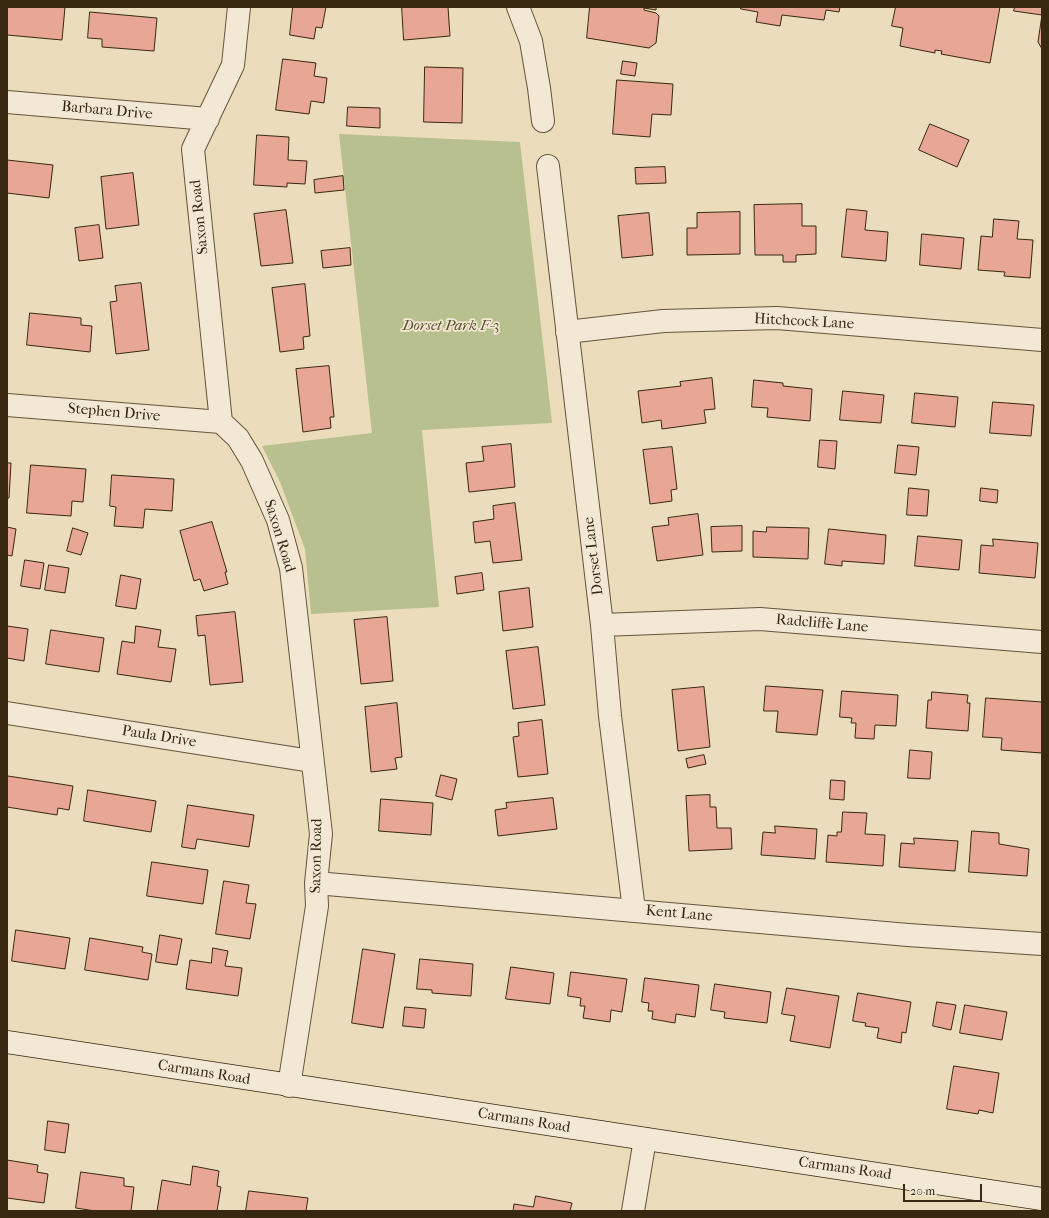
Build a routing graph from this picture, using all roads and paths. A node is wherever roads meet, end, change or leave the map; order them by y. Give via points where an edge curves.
1 (239, 7) edge
2 (518, 7) edge
3 (7, 102) edge
4 (208, 119) junction
5 (543, 121) dead end
6 (548, 166) dead end
7 (567, 332) junction
8 (1042, 340) edge
9 (7, 404) edge
10 (222, 422) junction
11 (602, 625) junction
12 (1042, 642) edge
13 (7, 713) edge
14 (311, 761) junction
15 (316, 883) junction
16 (634, 910) junction
17 (1042, 944) edge
18 (7, 1042) edge
19 (288, 1086) junction
20 (645, 1139) junction
21 (1042, 1198) edge
22 (633, 1211) edge

1 - 4 street, Saxon Road via 233,65
2 - 5 street via 531,41
3 - 4 street, Barbara Drive
4 - 10 street, Saxon Road via 193,149
6 - 7 street, Dorset Lane
7 - 8 street, Hitchcock Lane via 663,321 777,318
7 - 11 street, Dorset Lane
9 - 10 street, Stephen Drive
10 - 14 street, Saxon Road via 238,438 252,461 278,520 291,568
11 - 12 street, Radcliffe Lane via 760,619
11 - 16 street, Dorset Lane via 610,716
13 - 14 street, Paula Drive
14 - 15 street, Saxon Road via 320,834
15 - 16 street, Kent Lane
15 - 19 street, Saxon Road via 317,906
16 - 17 street, Kent Lane via 908,935
18 - 19 street, Carmans Road
19 - 20 street, Carmans Road
20 - 21 street, Carmans Road
20 - 22 street

